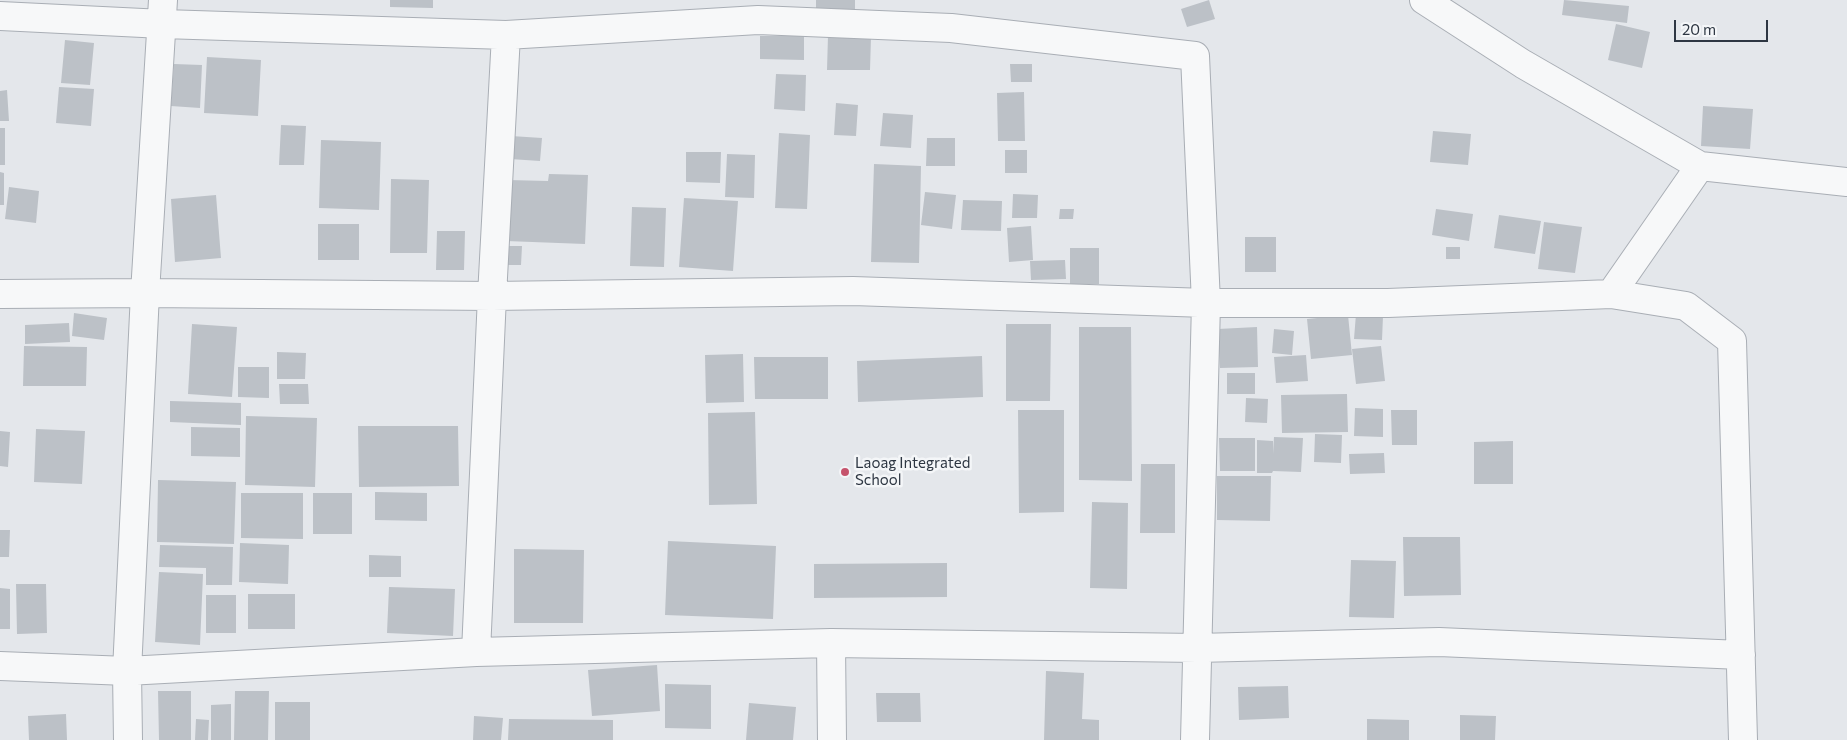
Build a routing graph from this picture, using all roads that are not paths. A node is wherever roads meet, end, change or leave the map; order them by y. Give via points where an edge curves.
1 (1424, 0) edge
2 (163, 12) edge
3 (0, 16) edge
4 (506, 35) junction
5 (1700, 166) junction
6 (1847, 182) edge
7 (146, 293) junction
8 (0, 294) edge
9 (1611, 294) junction
10 (492, 296) junction
11 (1206, 303) junction
12 (831, 643) junction
13 (1197, 648) junction
14 (476, 652) junction
15 (1741, 655) junction
16 (0, 666) edge
17 (127, 670) junction
18 (128, 740) edge
19 (832, 740) edge
20 (1195, 740) edge
21 (1743, 740) edge

1 - 5 street via 1523,64
2 - 3 street
2 - 4 street
2 - 7 street
4 - 10 street
4 - 11 street via 758,20 951,28 1195,56
5 - 6 street
5 - 9 street
7 - 8 street
7 - 10 street
7 - 17 street
9 - 11 street via 1388,303
9 - 15 street via 1686,306 1732,341
10 - 11 street via 853,291
10 - 14 street
11 - 13 street
12 - 13 street
12 - 14 street
12 - 19 street
13 - 15 street via 1439,642
13 - 20 street
14 - 17 street
15 - 21 street
16 - 17 street
17 - 18 street

